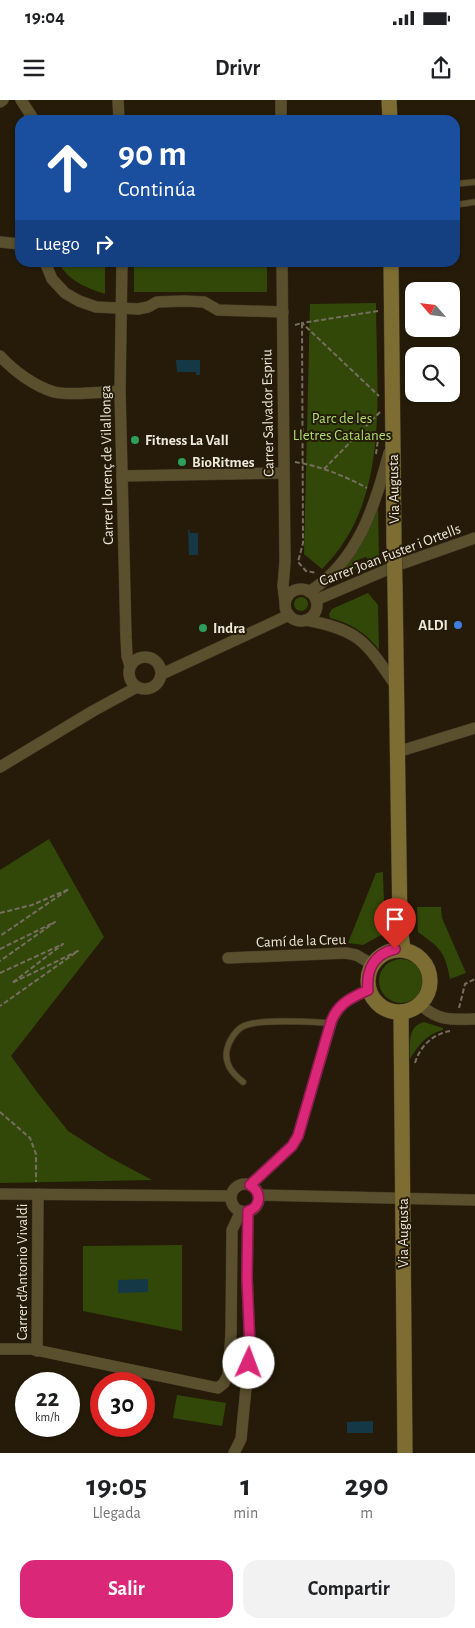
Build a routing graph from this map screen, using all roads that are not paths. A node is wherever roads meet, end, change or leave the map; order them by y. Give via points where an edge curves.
1 (21, 100) edge
2 (118, 100) edge
3 (281, 100) edge
4 (389, 100) edge
5 (31, 115) edge
6 (119, 115) edge
7 (281, 115) edge
8 (390, 115) edge
9 (475, 182) edge
10 (460, 184) edge
11 (475, 202) edge
12 (460, 204) edge
13 (0, 242) edge
14 (15, 244) edge
15 (47, 267) edge
16 (122, 267) edge
17 (282, 267) edge
18 (391, 267) edge
19 (121, 309) junction
20 (283, 312) junction
21 (0, 356) edge
22 (120, 391) junction
23 (393, 439) junction
24 (284, 473) junction
25 (122, 476) junction
26 (475, 538) edge
27 (285, 562) junction
28 (297, 590) junction
29 (313, 596) junction
30 (285, 602) junction
31 (289, 615) junction
32 (306, 620) junction
33 (130, 666) junction
34 (162, 674) junction
35 (396, 686) junction
36 (137, 687) junction
37 (475, 728) edge
38 (397, 752) junction
39 (0, 767) edge
40 (403, 949) junction
41 (228, 958) dead end
42 (372, 964) junction
43 (368, 990) junction
44 (420, 1004) junction
45 (401, 1012) junction
46 (475, 1019) edge
47 (331, 1022) junction
48 (243, 1082) dead end
49 (250, 1185) junction
50 (0, 1194) edge
51 (38, 1194) junction
52 (259, 1195) junction
53 (232, 1196) junction
54 (404, 1199) junction
55 (475, 1200) edge
56 (244, 1211) junction
57 (0, 1349) edge
58 (37, 1351) junction
59 (234, 1453) edge
60 (405, 1453) edge

1 - 5 street
2 - 6 street
3 - 7 street
4 - 8 main road
9 - 10 lane
11 - 12 lane
13 - 14 street
15 - 19 street via 52,279 65,293 79,301 96,307
16 - 19 street, Carrer Llorenç de Vilallonga
17 - 20 street, Carrer Salvador Espriu
18 - 23 main road, Via Augusta
19 - 20 street via 138,310 157,302 184,301 204,302 218,310
19 - 22 street, Carrer Llorenç de Vilallonga
20 - 24 street, Carrer Salvador Espriu
21 - 22 street via 23,376 56,392
22 - 25 street, Carrer Llorenç de Vilallonga
23 - 29 street, Carrer Joan Fuster i Ortells via 371,512 360,536 342,564
23 - 35 main road, Via Augusta, bridge
24 - 25 street
24 - 27 street, Carrer Salvador Espriu
25 - 33 street, Carrer Llorenç de Vilallonga via 126,637
26 - 29 street, Carrer Joan Fuster i Ortells
27 - 28 street, Carrer Salvador Espriu
27 - 30 street, Carrer Salvador Espriu
28 - 29 street
28 - 30 street via 291,592
29 - 32 street via 316,610
30 - 31 street
31 - 32 street via 296,620
31 - 34 street
32 - 35 street via 338,627 356,636 377,658
33 - 34 street via 136,660 150,658 159,665
33 - 36 street via 130,678
34 - 36 street via 152,687
35 - 38 main road, Via Augusta
36 - 39 street
37 - 38 street
38 - 40 main road, Via Augusta
40 - 42 main road via 383,953
40 - 44 main road via 420,957 427,967 429,989
41 - 42 street, Camí de la Creu via 346,952
42 - 43 main road via 367,979
43 - 45 main road via 379,1005
43 - 47 street via 343,1003
44 - 45 main road
44 - 46 street via 431,1014 442,1018
45 - 54 main road, Via Augusta
47 - 48 lane via 256,1022 242,1027 234,1035 226,1055 228,1066
47 - 49 street via 298,1136 292,1146
49 - 52 street
49 - 53 street via 238,1186
50 - 51 street
51 - 53 street
51 - 58 street, Carrer d'Antonio Vivaldi
52 - 54 street
52 - 56 street via 255,1207
53 - 56 street via 233,1205
54 - 55 street
54 - 60 main road, Via Augusta
56 - 58 street via 232,1230 228,1375 218,1388
56 - 59 street via 250,1347 241,1439
57 - 58 street

